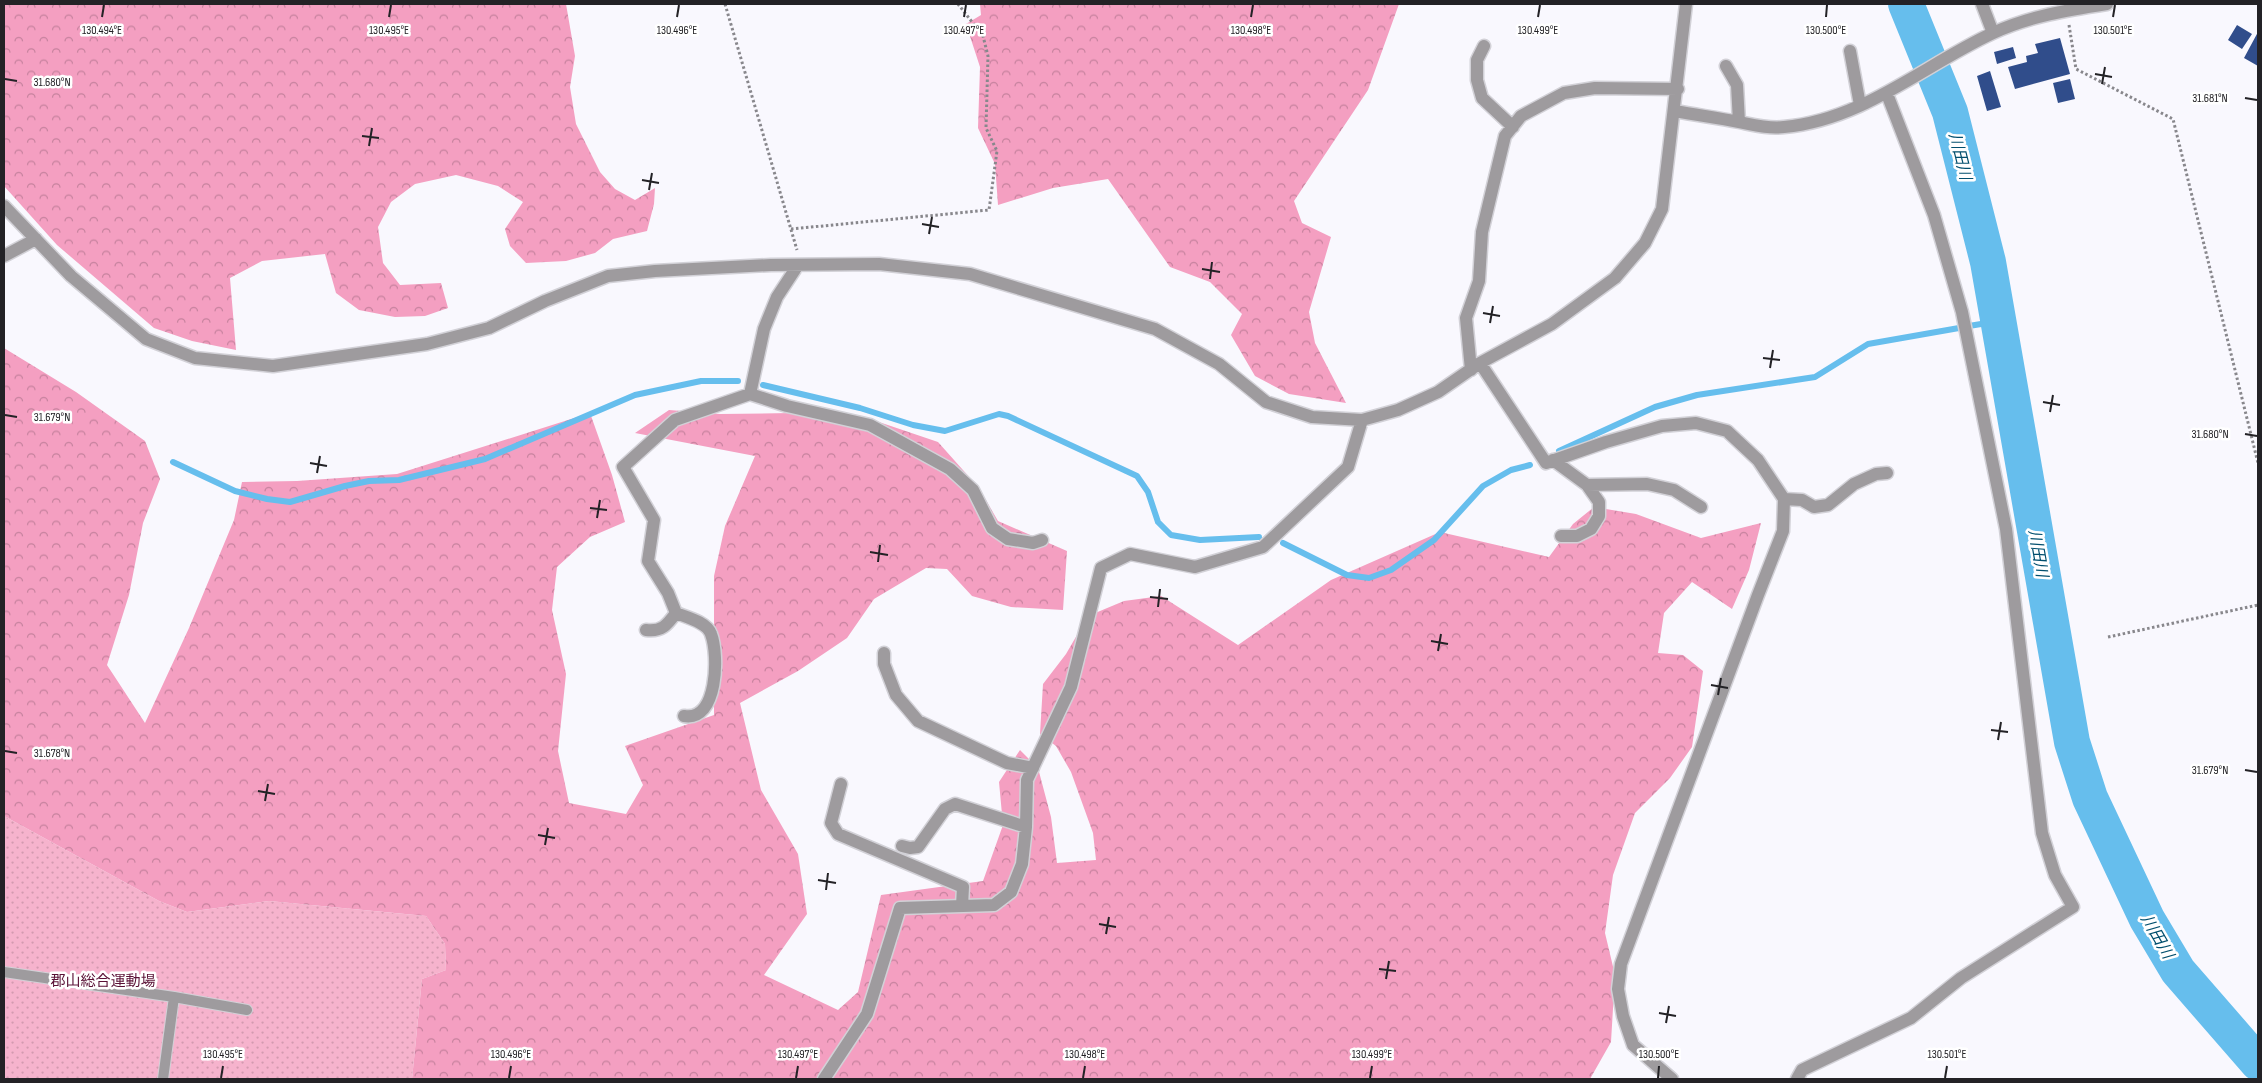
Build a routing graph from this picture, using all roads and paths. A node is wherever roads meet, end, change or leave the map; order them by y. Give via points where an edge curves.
1 (724, 4) edge
2 (958, 4) edge
3 (1686, 4) edge
4 (1982, 4) edge
5 (2107, 4) edge
6 (2066, 9) junction
7 (1993, 33) junction
8 (1484, 46) dead end
9 (1850, 51) dead end
10 (1726, 66) dead end
11 (1678, 88) junction
12 (1891, 91) junction
13 (1860, 105) junction
14 (1675, 111) junction
15 (1739, 122) junction
16 (1513, 127) junction
17 (4, 206) edge
18 (791, 229) junction
19 (36, 239) junction
20 (4, 256) edge
21 (800, 264) junction
22 (1475, 367) junction
23 (750, 394) junction
24 (1362, 420) junction
25 (1553, 460) junction
26 (2258, 463) edge
27 (1887, 473) dead end
28 (1587, 484) junction
29 (1784, 499) junction
30 (1701, 507) dead end
31 (1561, 536) dead end
32 (1042, 540) dead end
33 (2258, 605) edge
34 (676, 613) junction
35 (646, 630) dead end
36 (2108, 637) dead end
37 (884, 653) dead end
38 (684, 716) dead end
39 (1033, 768) junction
40 (841, 784) dead end
41 (1026, 827) junction
42 (902, 846) dead end
43 (962, 906) junction
44 (4, 972) edge
45 (174, 997) junction
46 (247, 1010) dead end
47 (163, 1079) edge
48 (824, 1079) edge
49 (1672, 1079) edge
50 (1797, 1079) edge

1 - 18 path
2 - 18 path via 983,36 988,56 986,128 997,151 989,210
3 - 11 street
4 - 7 street
5 - 6 street
6 - 7 street
6 - 26 path via 2076,69 2173,119
7 - 12 street
8 - 16 street via 1477,60 1477,80 1482,98
9 - 13 street
10 - 15 street via 1737,85
11 - 14 street
11 - 16 street via 1595,88 1564,93 1521,116
12 - 13 street
12 - 50 street via 1934,215 1962,312 2006,529 2042,833 2055,874 2073,907 1961,978 1911,1018 1802,1070
13 - 15 street via 1824,120 1789,127
14 - 15 street
14 - 22 street via 1662,209 1645,243 1615,278 1552,324
16 - 22 street via 1505,136 1482,232 1479,281 1466,318
17 - 19 street
18 - 21 path
19 - 20 street
19 - 21 street via 71,276 146,339 195,358 274,366 427,344 480,330 608,276
21 - 23 street via 777,296 764,329
21 - 24 street via 879,264 970,274 1154,329 1219,364 1266,402 1312,417
22 - 24 street via 1438,392 1398,410
22 - 25 street via 1546,463
23 - 32 street via 870,425 950,469 973,490 992,528 1008,539 1033,543
23 - 34 street via 675,420 623,467 654,520 648,561
24 - 39 street via 1348,467 1263,547 1195,567 1130,554 1101,568 1071,687
25 - 28 street
25 - 29 street via 1662,426 1696,423 1727,431 1758,460
27 - 29 street via 1876,474 1854,484 1828,505 1814,507 1802,500
28 - 30 street via 1647,484 1674,490
28 - 31 street via 1600,502 1600,516 1591,529 1577,536
29 - 49 street via 1784,532 1621,964 1618,989 1633,1046
33 - 36 path
34 - 35 street via 666,626 657,631
34 - 38 street via 703,624 711,633 714,657 715,683 710,699 698,715 692,718
37 - 39 street via 884,664 896,695 918,721 1007,763
39 - 41 street via 1028,780
40 - 43 street via 831,823 838,834 963,886
41 - 42 street via 955,804 945,809 918,847
41 - 43 street via 1022,864 1010,892 994,905
43 - 48 street via 900,908 867,1014
44 - 45 lane
45 - 46 lane
45 - 47 lane

